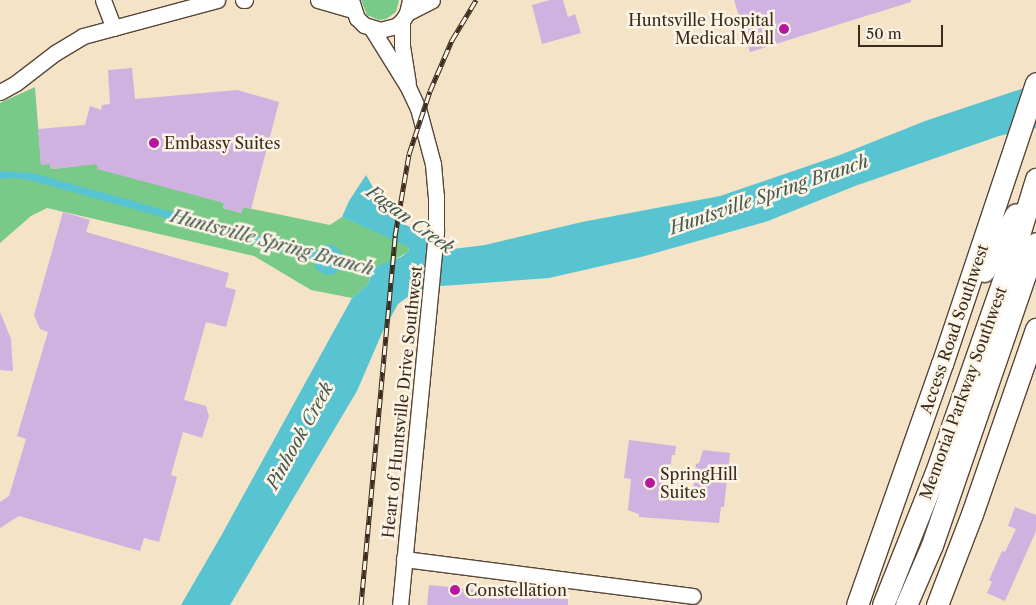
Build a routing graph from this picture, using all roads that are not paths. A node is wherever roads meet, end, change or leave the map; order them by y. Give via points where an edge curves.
1 (103, 0) edge
2 (217, 0) edge
3 (318, 0) edge
4 (432, 0) edge
5 (352, 5) edge
6 (406, 11) edge
7 (114, 28) junction
8 (372, 28) junction
9 (1036, 83) edge
10 (408, 86) junction
11 (0, 92) edge
12 (1036, 179) edge
13 (1036, 243) edge
14 (955, 326) junction
15 (1036, 329) edge
16 (404, 559) junction
17 (867, 574) junction
18 (693, 596) dead end
19 (400, 605) edge
20 (851, 605) edge
21 (857, 605) edge
22 (883, 605) edge
23 (906, 605) edge
24 (937, 605) edge

1 - 7 street
2 - 7 street
3 - 5 street
4 - 6 street
5 - 8 street, Heart of Huntsville Drive Southwest via 364,25
6 - 8 street via 388,29
6 - 10 street, Heart of Huntsville Drive Southwest via 402,46
7 - 11 street via 68,44
8 - 10 street, Heart of Huntsville Drive Southwest
9 - 14 highway, Access Road Southwest
10 - 16 street, Heart of Huntsville Drive Southwest via 421,114 433,164 436,232
12 - 14 highway
12 - 22 highway, Memorial Parkway Southwest via 936,472
13 - 23 highway, Memorial Parkway Southwest via 932,545
14 - 17 highway, Access Road Southwest
15 - 24 highway
16 - 18 street
16 - 19 street, Heart of Huntsville Drive Southwest
17 - 20 highway
17 - 21 highway

